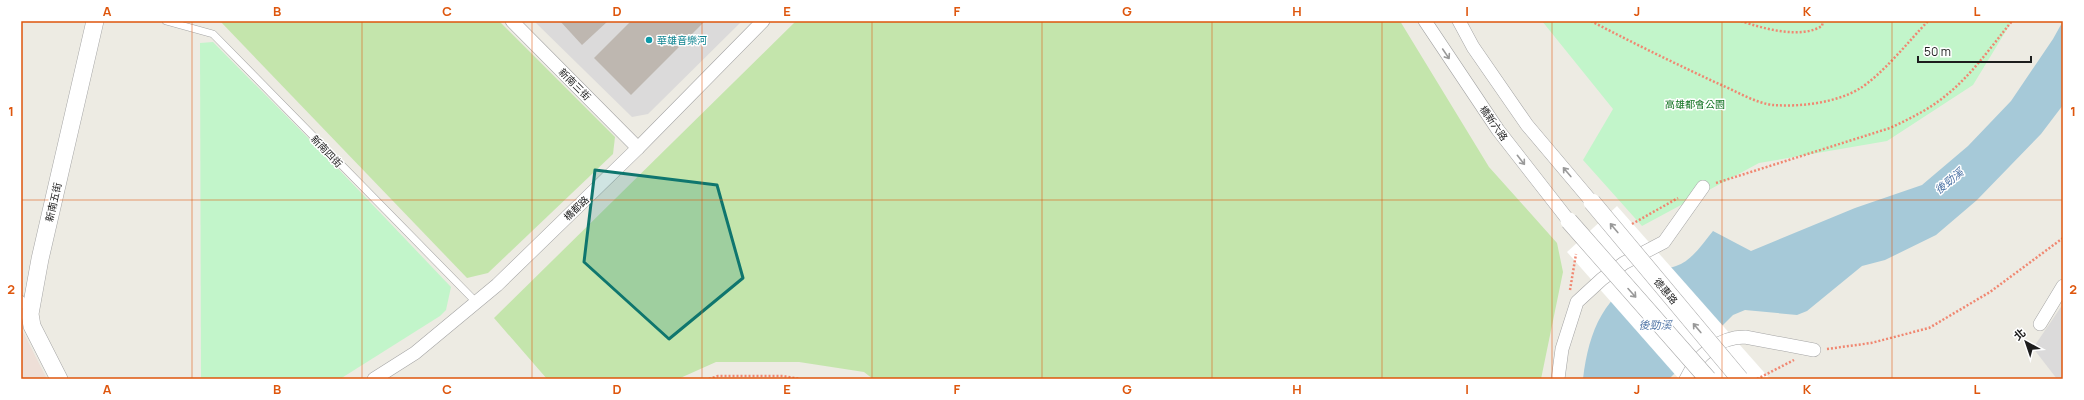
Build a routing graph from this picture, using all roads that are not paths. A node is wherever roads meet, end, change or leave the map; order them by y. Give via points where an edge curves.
1 (95, 21) edge
2 (166, 21) edge
3 (512, 21) edge
4 (763, 21) edge
5 (1425, 21) edge
6 (1459, 21) edge
7 (638, 148) junction
8 (1703, 187) road end
9 (1592, 202) joint
10 (1569, 221) joint
11 (2063, 286) edge
12 (21, 299) edge
13 (476, 302) junction
14 (30, 314) junction
15 (2040, 324) dead end
16 (1814, 350) road end
17 (59, 379) edge
18 (374, 379) edge
19 (1558, 379) edge
20 (1686, 379) edge
21 (1708, 379) edge
22 (1740, 379) edge

1 - 14 street, 新南五街 via 40,258
2 - 13 lane, 新南四街 via 213,34
3 - 7 street, 新南三街
4 - 7 street, 橋都路
5 -> 10 street, 橋新六路 via 1498,130
9 -> 6 street via 1527,125 1473,47
7 - 13 street, 橋都路 via 497,285
8 - 19 street via 1664,242 1624,263 1577,302 1562,349
22 -> 9 street, 德惠路, bridge
10 -> 21 street, bridge
11 - 15 street
12 - 14 lane
13 - 18 street, 橋都路 via 415,353
14 - 17 street, 新南五街 via 32,326
16 - 20 street via 1734,337 1709,349 1691,368

